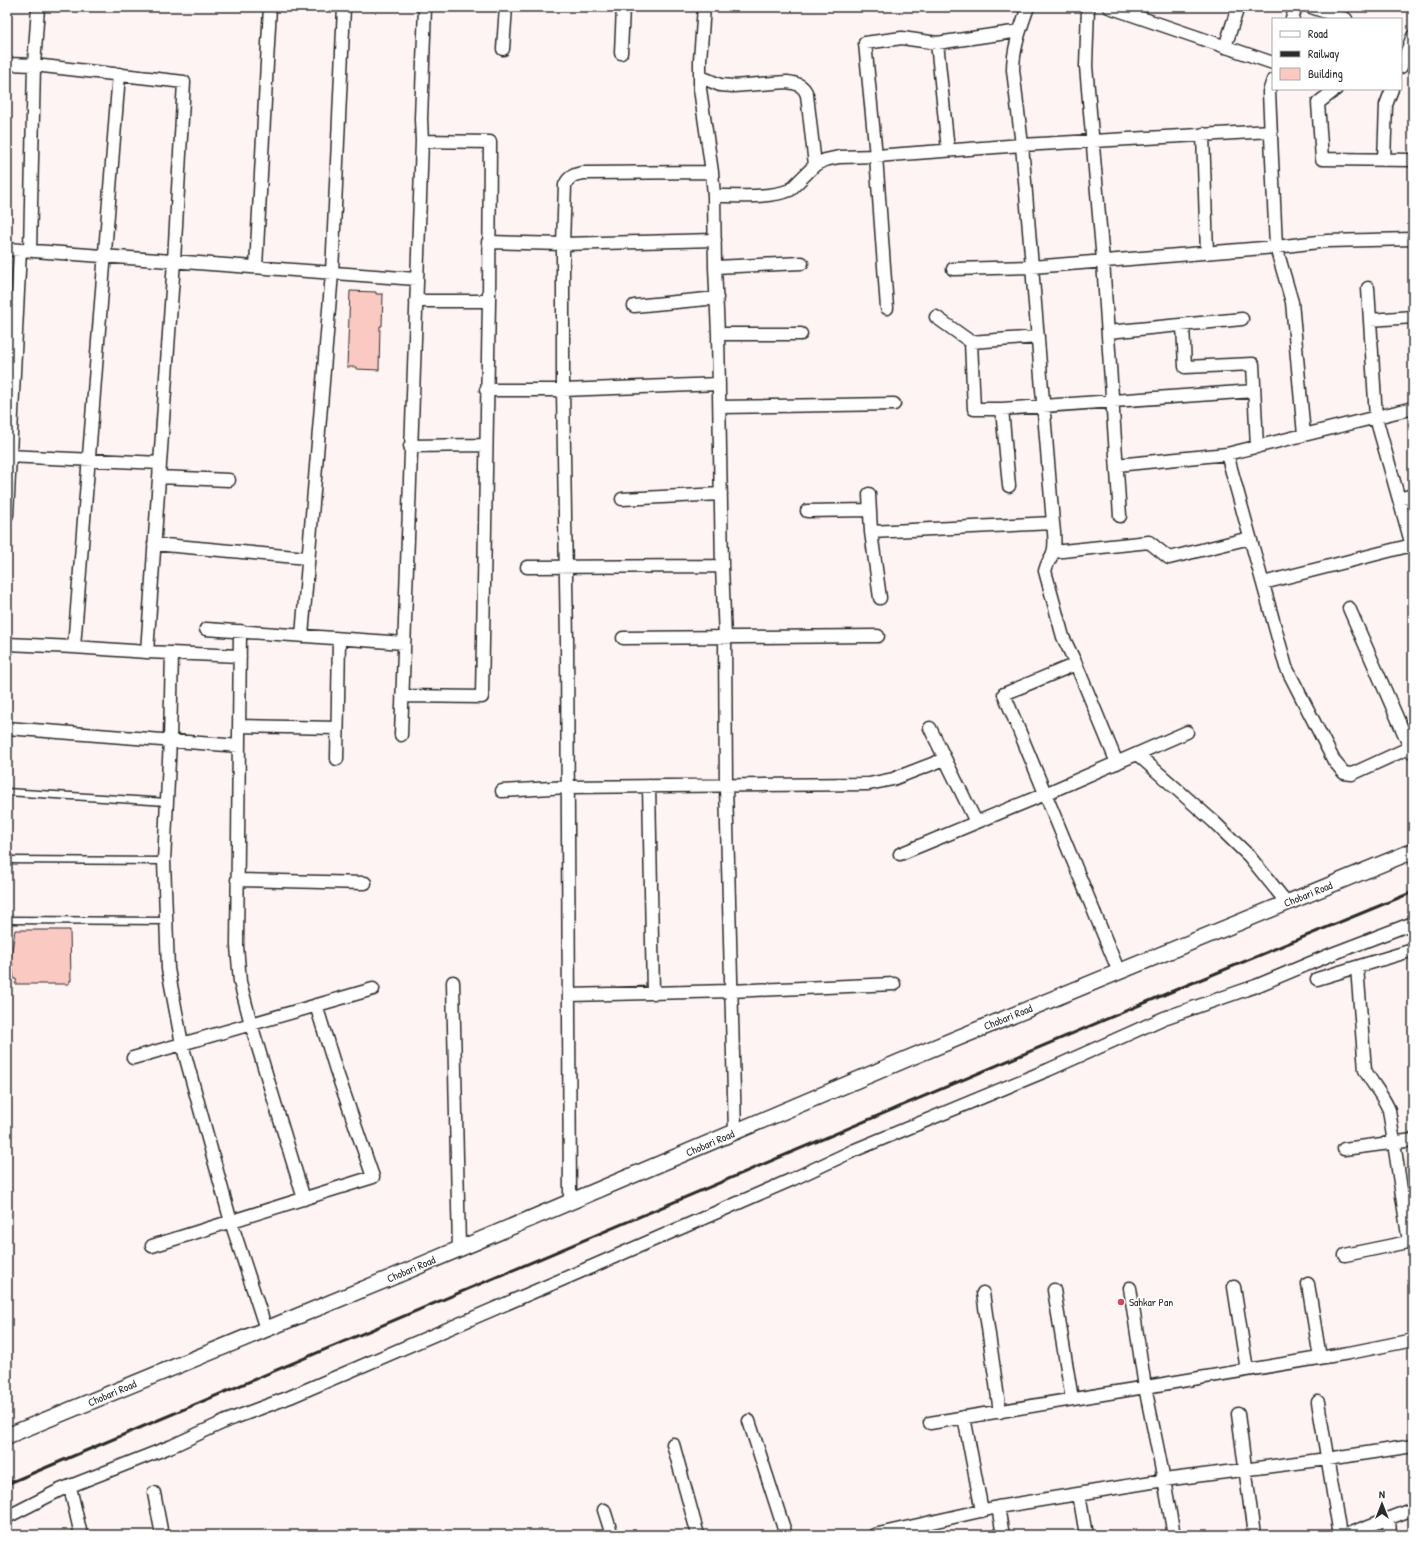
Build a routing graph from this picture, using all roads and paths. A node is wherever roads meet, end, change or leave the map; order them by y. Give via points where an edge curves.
1 (38, 7) edge
2 (270, 7) edge
3 (344, 7) edge
4 (425, 7) edge
5 (506, 7) edge
6 (622, 7) edge
7 (704, 7) edge
8 (1028, 7) edge
9 (1088, 7) edge
10 (1109, 7) edge
11 (1238, 7) edge
12 (1296, 7) edge
13 (1311, 7) edge
14 (1292, 18) edge
15 (1343, 18) edge
16 (1020, 31) junction
17 (1413, 36) edge
18 (937, 43) junction
19 (1225, 47) junction
20 (503, 49) dead end
21 (621, 53) dead end
22 (7, 64) edge
23 (1272, 64) edge
24 (1402, 64) edge
25 (34, 65) junction
26 (119, 74) junction
27 (700, 83) junction
28 (1272, 83) edge
29 (1335, 90) edge
30 (1392, 90) edge
31 (1270, 131) junction
32 (1203, 134) junction
33 (422, 141) junction
34 (1092, 142) junction
35 (1022, 145) junction
36 (948, 150) junction
37 (876, 156) junction
38 (1384, 160) junction
39 (1413, 160) edge
40 (813, 167) junction
41 (712, 172) junction
42 (714, 196) junction
43 (1413, 239) edge
44 (714, 240) junction
45 (488, 242) junction
46 (563, 244) junction
47 (1276, 247) junction
48 (7, 249) edge
49 (25, 251) junction
50 (1207, 253) junction
51 (104, 256) junction
52 (1103, 260) junction
53 (174, 261) junction
54 (802, 263) dead end
55 (256, 267) junction
56 (715, 267) junction
57 (1032, 267) junction
58 (953, 269) dead end
59 (332, 273) junction
60 (416, 278) junction
61 (1368, 288) dead end
62 (717, 298) junction
63 (416, 301) junction
64 (489, 301) junction
65 (634, 306) dead end
66 (888, 308) dead end
67 (936, 317) dead end
68 (1413, 317) edge
69 (1242, 319) dead end
70 (1370, 320) junction
71 (1183, 325) junction
72 (1108, 332) junction
73 (718, 334) junction
74 (801, 334) dead end
75 (1038, 337) junction
76 (971, 342) junction
77 (719, 384) junction
78 (486, 390) junction
79 (563, 390) junction
80 (1254, 391) junction
81 (1113, 402) junction
82 (894, 404) dead end
83 (1043, 406) junction
84 (720, 407) junction
85 (1413, 408) edge
86 (1002, 409) junction
87 (1376, 418) junction
88 (1304, 435) junction
89 (485, 445) junction
90 (410, 446) junction
91 (1257, 447) junction
92 (1227, 454) junction
93 (9, 456) edge
94 (88, 460) junction
95 (160, 463) junction
96 (1117, 465) junction
97 (159, 477) junction
98 (229, 480) dead end
99 (1008, 486) dead end
100 (721, 494) junction
101 (870, 494) dead end
102 (1413, 496) edge
103 (622, 499) dead end
104 (1399, 499) junction
105 (870, 510) junction
106 (807, 511) dead end
107 (7, 515) edge
108 (1120, 516) dead end
109 (1053, 522) junction
110 (871, 532) junction
111 (1250, 538) junction
112 (154, 544) junction
113 (1412, 547) edge
114 (1053, 552) junction
115 (308, 558) junction
116 (722, 566) junction
117 (528, 567) dead end
118 (566, 567) junction
119 (1263, 583) junction
120 (880, 598) dead end
121 (1349, 608) dead end
122 (206, 629) dead end
123 (240, 632) junction
124 (302, 636) junction
125 (878, 636) dead end
126 (623, 638) dead end
127 (725, 638) junction
128 (339, 639) junction
129 (404, 643) junction
130 (7, 644) edge
131 (74, 646) junction
132 (147, 652) junction
133 (172, 653) junction
134 (240, 656) junction
135 (1076, 664) junction
136 (402, 696) junction
137 (239, 726) junction
138 (7, 728) edge
139 (337, 728) junction
140 (930, 728) dead end
141 (1187, 732) dead end
142 (401, 735) dead end
143 (170, 740) junction
144 (239, 746) junction
145 (1412, 750) edge
146 (1137, 754) junction
147 (336, 759) dead end
148 (945, 759) junction
149 (1117, 763) junction
150 (649, 786) junction
151 (726, 786) junction
152 (567, 787) junction
153 (502, 791) dead end
154 (7, 792) edge
155 (1045, 794) junction
156 (167, 802) junction
157 (976, 822) junction
158 (1413, 851) edge
159 (900, 854) dead end
160 (7, 860) edge
161 (164, 861) junction
162 (237, 880) junction
163 (365, 883) dead end
164 (1287, 903) junction
165 (7, 920) edge
166 (166, 921) junction
167 (1413, 923) edge
168 (1413, 950) edge
169 (1357, 967) junction
170 (1119, 972) junction
171 (1317, 979) dead end
172 (453, 982) dead end
173 (894, 984) dead end
174 (373, 989) dead end
175 (731, 991) junction
176 (653, 993) junction
177 (568, 995) junction
178 (316, 1005) junction
179 (251, 1024) junction
180 (182, 1044) junction
181 (133, 1058) dead end
182 (735, 1132) junction
183 (1413, 1140) edge
184 (1393, 1142) junction
185 (1344, 1149) dead end
186 (304, 1199) junction
187 (570, 1202) junction
188 (231, 1222) junction
189 (1411, 1242) edge
190 (152, 1246) dead end
191 (459, 1248) junction
192 (1345, 1255) dead end
193 (1308, 1284) dead end
194 (1234, 1287) dead end
195 (1130, 1288) dead end
196 (1054, 1290) dead end
197 (983, 1293) dead end
198 (266, 1329) junction
199 (1413, 1340) edge
200 (1320, 1358) junction
201 (1248, 1370) junction
202 (1145, 1387) junction
203 (1072, 1399) junction
204 (1318, 1402) dead end
205 (1000, 1412) junction
206 (1238, 1414) dead end
207 (964, 1418) junction
208 (749, 1421) dead end
209 (930, 1423) dead end
210 (7, 1436) edge
211 (673, 1444) dead end
212 (1413, 1446) edge
213 (1327, 1459) junction
214 (1246, 1469) junction
215 (1164, 1480) junction
216 (70, 1487) junction
217 (154, 1493) dead end
218 (1079, 1494) junction
219 (998, 1507) junction
220 (1413, 1509) edge
221 (604, 1510) dead end
222 (982, 1511) junction
223 (7, 1517) edge
224 (1389, 1518) junction
225 (81, 1535) edge
226 (162, 1535) edge
227 (612, 1535) edge
228 (698, 1535) edge
229 (786, 1535) edge
230 (874, 1535) edge
231 (1003, 1535) edge
232 (1086, 1535) edge
233 (1174, 1535) edge
234 (1254, 1535) edge
235 (1340, 1535) edge
236 (1345, 1535) edge
237 (1390, 1535) edge

1 - 25 street
2 - 55 street
3 - 59 street
4 - 33 street
5 - 20 street
6 - 21 street
7 - 27 street
8 - 16 street
9 - 34 street via 1086,66
10 - 19 street
11 - 19 street
12 - 14 street
13 - 15 street
16 - 18 street
16 - 35 street via 1014,52 1013,70
17 - 24 street
18 - 36 street
18 - 37 street via 902,38 865,43
19 - 23 street
22 - 25 street
25 - 26 street
25 - 49 street
26 - 51 street
26 - 53 street via 184,82
27 - 40 street via 733,86 793,82 802,86 807,95
27 - 41 street
28 - 31 street via 1269,92
29 - 38 street via 1318,103 1322,160
30 - 38 street via 1386,105
31 - 32 street
31 - 47 street
32 - 34 street
32 - 50 street
33 - 45 street via 490,142
33 - 60 street
34 - 35 street
34 - 52 street
35 - 36 street
35 - 57 street
36 - 37 street
37 - 40 street via 839,157 825,160
37 - 66 street
38 - 39 street
40 - 42 street via 790,190 776,194
41 - 42 street
41 - 46 street via 584,173 572,176 565,185
42 - 44 street
43 - 47 street via 1327,241
44 - 46 street
44 - 56 street
45 - 46 street
45 - 64 street
46 - 79 street
47 - 50 street
47 - 88 street via 1292,302
48 - 49 street
49 - 51 street
49 - 93 street
50 - 52 street
51 - 53 street
51 - 94 street
52 - 57 street
52 - 72 street
53 - 55 street
53 - 95 street
54 - 56 street
55 - 59 street
56 - 62 street
57 - 58 street
57 - 75 street
59 - 60 street
59 - 115 street
60 - 63 street
61 - 70 street
62 - 65 street
62 - 73 street
63 - 64 street
63 - 90 street
64 - 78 street
67 - 76 street
68 - 70 street
69 - 71 street
70 - 87 street
71 - 72 street
71 - 80 street via 1185,367 1252,364
72 - 81 street
73 - 74 street
73 - 77 street
75 - 76 street
75 - 83 street
76 - 86 street via 974,409
77 - 79 street
77 - 84 street
78 - 79 street
78 - 89 street
79 - 118 street
80 - 81 street
80 - 91 street
81 - 83 street
81 - 96 street
82 - 84 street
83 - 86 street
83 - 109 street
84 - 100 street
85 - 87 street
86 - 99 street
87 - 88 street
87 - 104 street
88 - 91 street
89 - 90 street
89 - 136 street via 482,697
90 - 129 street
91 - 92 street
92 - 96 street
92 - 111 street
93 - 94 street
93 - 107 street
94 - 95 street
94 - 131 street
95 - 97 street
96 - 108 street
97 - 98 street
97 - 112 street
100 - 103 street
100 - 116 street
101 - 105 street
102 - 104 street
104 - 113 street
105 - 106 street
105 - 110 street
109 - 110 street
109 - 114 street
110 - 120 street
111 - 114 street via 1169,558 1150,542
111 - 119 street
112 - 115 street
112 - 132 street
113 - 119 street
114 - 135 street via 1045,571 1063,637
115 - 124 street
116 - 118 street
116 - 127 street
117 - 118 street
118 - 152 street
119 - 145 street via 1286,667 1340,769 1344,773 1352,774
121 - 145 street
122 - 123 street
123 - 124 street
123 - 134 street
124 - 128 street
125 - 127 street
126 - 127 street
127 - 151 street
128 - 129 street
128 - 139 street
129 - 136 street
130 - 131 street
131 - 132 street
132 - 133 street
133 - 134 street
133 - 143 street
134 - 137 street
135 - 149 street
135 - 155 street via 1004,694
136 - 142 street
137 - 139 street
137 - 144 street
138 - 143 street
139 - 147 street
140 - 148 street
141 - 146 street
143 - 144 street
143 - 156 street
144 - 162 street
146 - 149 street
146 - 164 street via 1249,856
148 - 151 street via 893,779 869,784
148 - 157 street
149 - 155 street
150 - 151 street
150 - 152 street
150 - 176 street
151 - 175 street
152 - 153 street
152 - 177 street
154 - 156 lane
155 - 157 street
155 - 170 street
156 - 161 street
157 - 159 street
158 - 164 street, Chobari Road
160 - 161 lane
161 - 166 street
162 - 163 street
162 - 179 street via 240,982
164 - 170 street, Chobari Road
165 - 166 lane
166 - 180 street via 168,969
167 - 216 street via 1256,986 1164,1018 290,1397 226,1421
168 - 169 street
169 - 171 street
169 - 184 street via 1365,1070 1389,1110
170 - 182 street, Chobari Road
172 - 191 street
173 - 175 street
174 - 178 street
175 - 176 street
175 - 182 street
176 - 177 street
177 - 187 street
178 - 179 street
178 - 186 street via 373,1177
179 - 180 street
179 - 186 street
180 - 181 street
180 - 188 street
182 - 187 street, Chobari Road
183 - 184 street
184 - 185 street
184 - 189 street
186 - 188 street
187 - 191 street, Chobari Road
188 - 190 street
188 - 198 street
189 - 192 street
191 - 198 street, Chobari Road
193 - 200 street
194 - 201 street
195 - 202 street
196 - 203 street
197 - 205 street
198 - 210 street, Chobari Road
199 - 200 street
200 - 201 street
201 - 202 street
202 - 203 street
202 - 215 street
203 - 205 street
204 - 213 street
205 - 207 street
206 - 214 street
207 - 209 street
207 - 222 street
208 - 229 street
211 - 228 street
212 - 213 street
213 - 214 street
213 - 235 street
214 - 215 street
214 - 234 street
215 - 218 street
215 - 233 street
216 - 223 street
216 - 225 street
217 - 226 street
218 - 219 street
218 - 232 street
219 - 222 street
219 - 231 street
220 - 224 street
221 - 227 street
222 - 230 street
224 - 236 street
224 - 237 street

